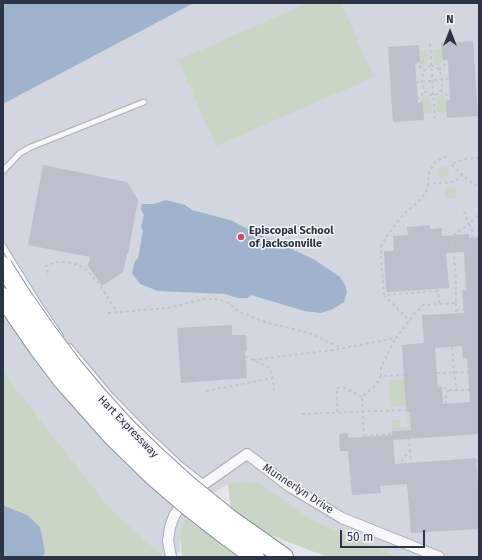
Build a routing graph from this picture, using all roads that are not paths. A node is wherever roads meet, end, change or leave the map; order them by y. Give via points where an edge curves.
1 (144, 102) dead end
2 (3, 171) edge
3 (3, 246) edge
4 (3, 266) edge
5 (3, 297) edge
6 (205, 484) junction
7 (226, 526) junction
8 (171, 557) edge
9 (255, 557) edge
10 (284, 557) edge
11 (439, 557) edge

1 - 2 lane via 30,147 20,153
3 - 6 lane via 40,306 97,380 148,434
4 - 7 highway, Hart Expressway, bridge via 48,333 98,396
5 - 7 highway, Hart Expressway, bridge via 63,381 112,436 190,508
6 - 8 street via 188,496 174,516 168,541
6 - 11 street, Munnerlyn Drive via 247,454 289,486 342,518
7 - 9 highway, Hart Expressway
7 - 10 highway, Hart Expressway

